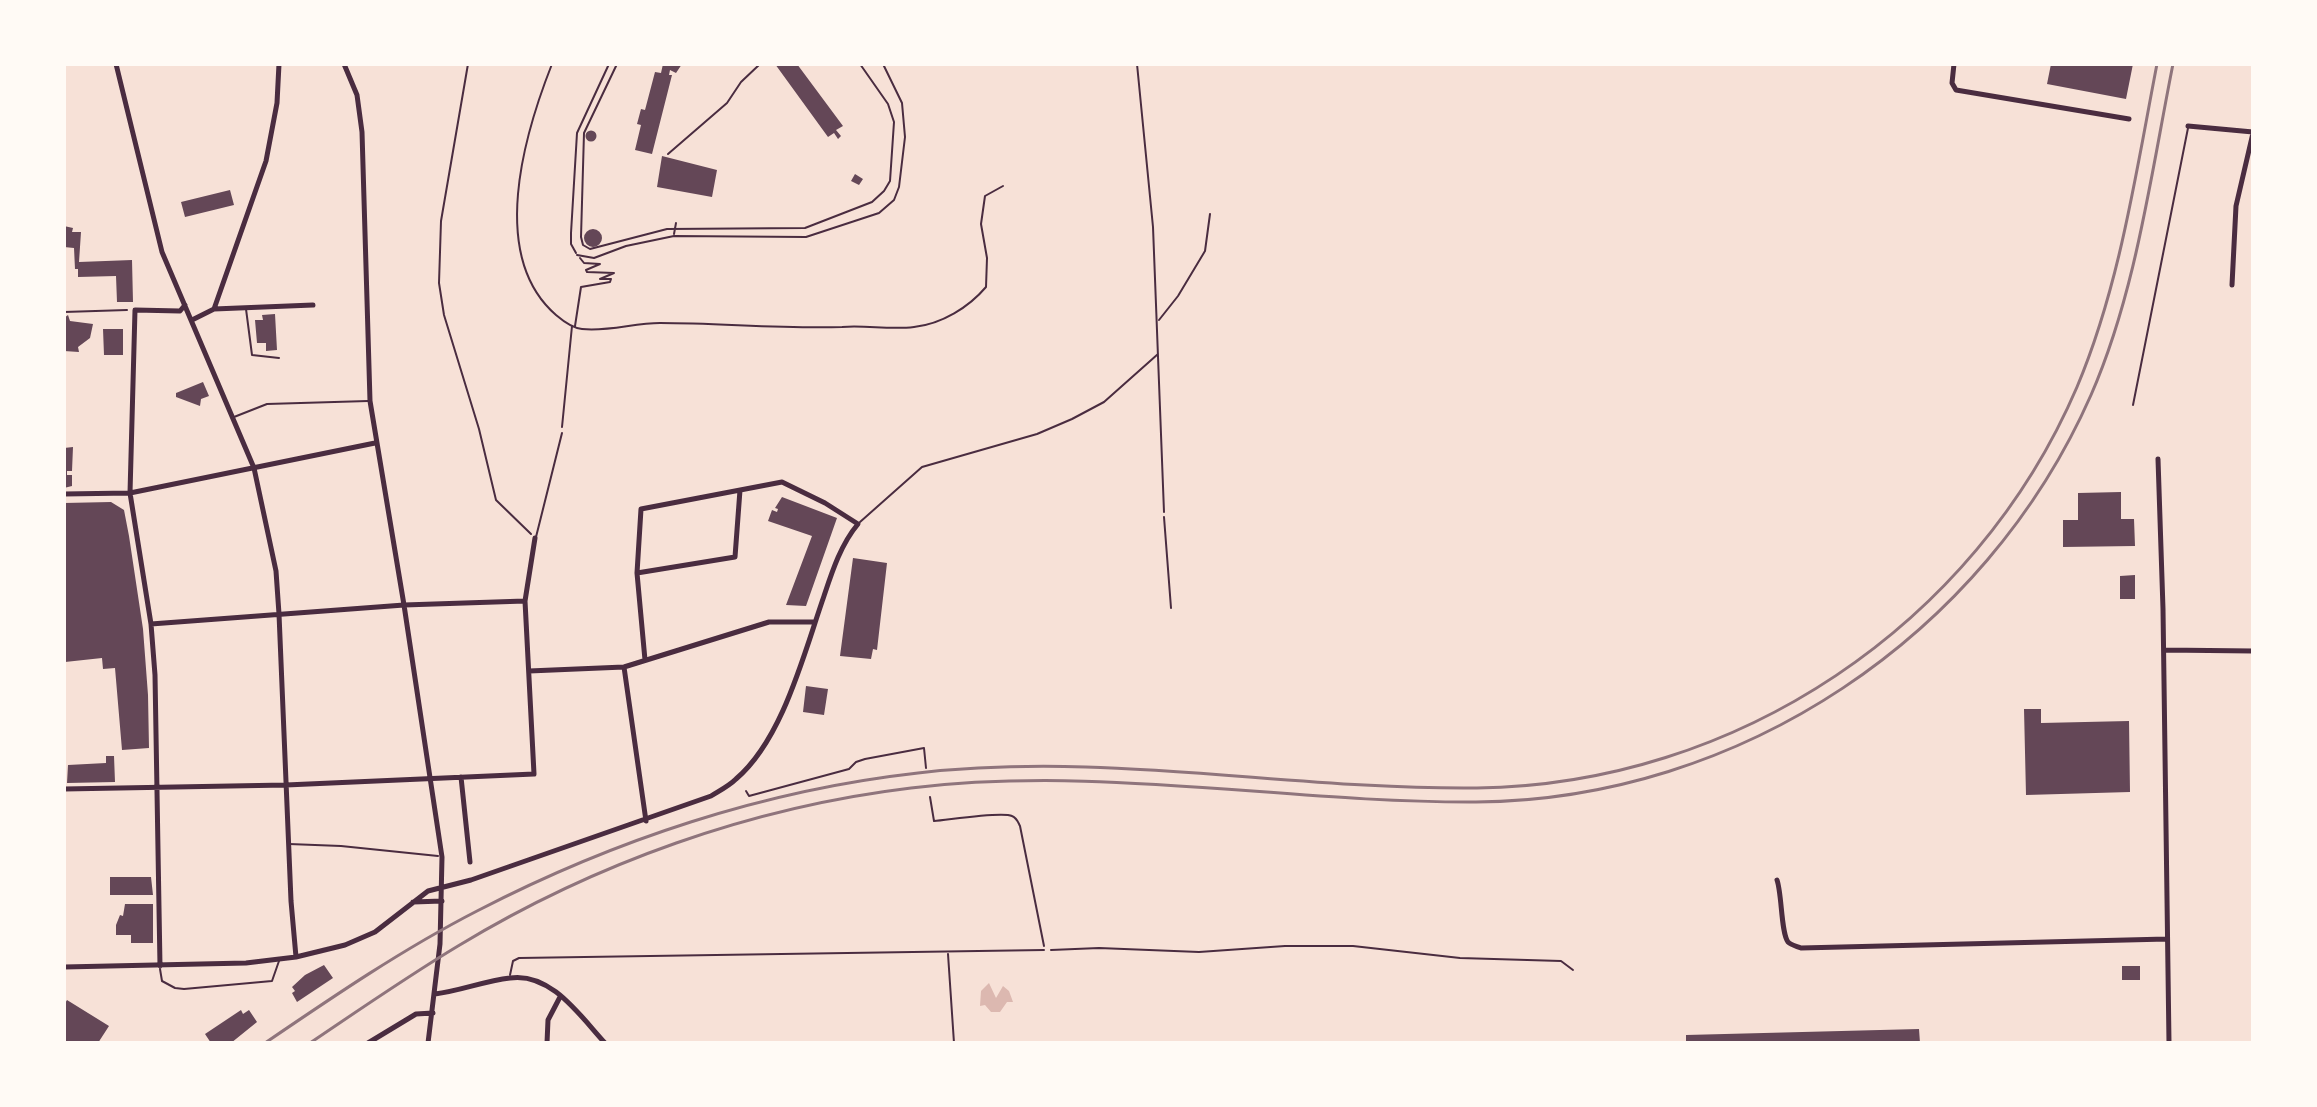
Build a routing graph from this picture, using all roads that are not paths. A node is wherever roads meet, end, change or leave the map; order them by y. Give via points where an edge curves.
1 (116, 64) edge
2 (279, 64) edge
3 (344, 64) edge
4 (760, 64) edge
5 (1137, 64) edge
6 (1954, 64) edge
7 (2129, 119) dead end
8 (2188, 126) joint
9 (2253, 133) edge
10 (668, 154) dead end
11 (1210, 214) dead end
12 (2232, 285) dead end
13 (185, 305) junction
14 (313, 305) dead end
15 (214, 309) junction
16 (246, 309) junction
17 (192, 320) junction
18 (1159, 321) junction
19 (1159, 353) junction
20 (279, 358) dead end
21 (370, 401) junction
22 (2133, 405) dead end
23 (234, 417) junction
24 (562, 433) road end
25 (375, 443) junction
26 (2158, 459) dead end
27 (254, 468) junction
28 (740, 489) junction
29 (130, 493) junction
30 (64, 494) edge
31 (1164, 512) road end
32 (858, 524) junction
33 (535, 538) joint
34 (637, 573) junction
35 (525, 601) junction
36 (404, 605) junction
37 (279, 614) junction
38 (815, 622) junction
39 (151, 624) junction
40 (2164, 650) junction
41 (2253, 651) edge
42 (645, 660) junction
43 (624, 667) junction
44 (529, 671) junction
45 (64, 708) edge
46 (64, 730) edge
47 (461, 777) junction
48 (432, 779) junction
49 (286, 785) junction
50 (158, 787) junction
51 (64, 789) edge
52 (646, 821) junction
53 (288, 844) junction
54 (442, 857) junction
55 (470, 862) dead end
56 (1777, 880) dead end
57 (442, 887) junction
58 (442, 901) junction
59 (412, 902) junction
60 (2167, 939) junction
61 (1044, 950) road end
62 (948, 952) junction
63 (296, 957) junction
64 (279, 960) junction
65 (160, 966) junction
66 (64, 967) edge
67 (510, 978) junction
68 (435, 994) junction
69 (560, 997) junction
70 (433, 1013) junction
71 (368, 1043) edge
72 (428, 1043) edge
73 (547, 1043) edge
74 (605, 1043) edge
75 (954, 1043) edge
76 (2169, 1043) edge

1 - 13 street via 162,252
2 - 15 street via 266,161
3 - 21 street via 357,95 362,132
4 - 10 lane via 727,103
5 - 18 lane
6 - 7 street via 1956,90
8 - 9 street
8 - 22 lane
9 - 12 street via 2236,206
11 - 18 lane via 1205,251
13 - 17 street
13 - 29 street via 180,311 135,310
14 - 16 street
15 - 16 street
15 - 17 street
16 - 20 lane via 252,355
17 - 23 street
18 - 19 lane
19 - 31 lane
19 - 32 lane via 1104,402 1072,419 922,467
21 - 23 lane via 267,404
21 - 25 street
23 - 27 street
24 - 33 lane
25 - 27 street
25 - 36 street
26 - 40 street
27 - 29 street
27 - 37 street via 276,571
28 - 32 street via 786,483
28 - 34 street via 641,509
28 - 34 street via 735,557
29 - 30 street
29 - 39 street
32 - 38 street via 848,535
33 - 35 street
34 - 42 street
35 - 36 street
35 - 44 street
36 - 37 street
36 - 48 street
37 - 39 street
37 - 49 street
38 - 42 street via 769,622
38 - 52 street via 781,717 738,778 711,796
39 - 50 street
40 - 41 street
40 - 60 street
42 - 43 street
43 - 44 street
43 - 52 street
44 - 47 street via 534,774
45 - 46 lane
47 - 48 street
47 - 55 street
48 - 49 street
48 - 54 street
49 - 50 street
49 - 53 street
50 - 51 street
50 - 65 street
52 - 57 street
53 - 54 lane
53 - 63 street
54 - 57 street
56 - 60 street via 1785,935 1801,948
57 - 58 street
57 - 59 street
58 - 59 street
58 - 68 street
59 - 63 street via 364,937
60 - 76 street
61 - 62 lane
62 - 67 lane via 519,958 510,967
62 - 75 lane
63 - 64 street
64 - 65 street
64 - 65 lane via 272,981 184,989 162,981
65 - 66 street
67 - 68 street
67 - 69 street via 548,985
68 - 70 street
69 - 73 street via 548,1020
69 - 74 street
70 - 71 street via 416,1014
70 - 72 street

